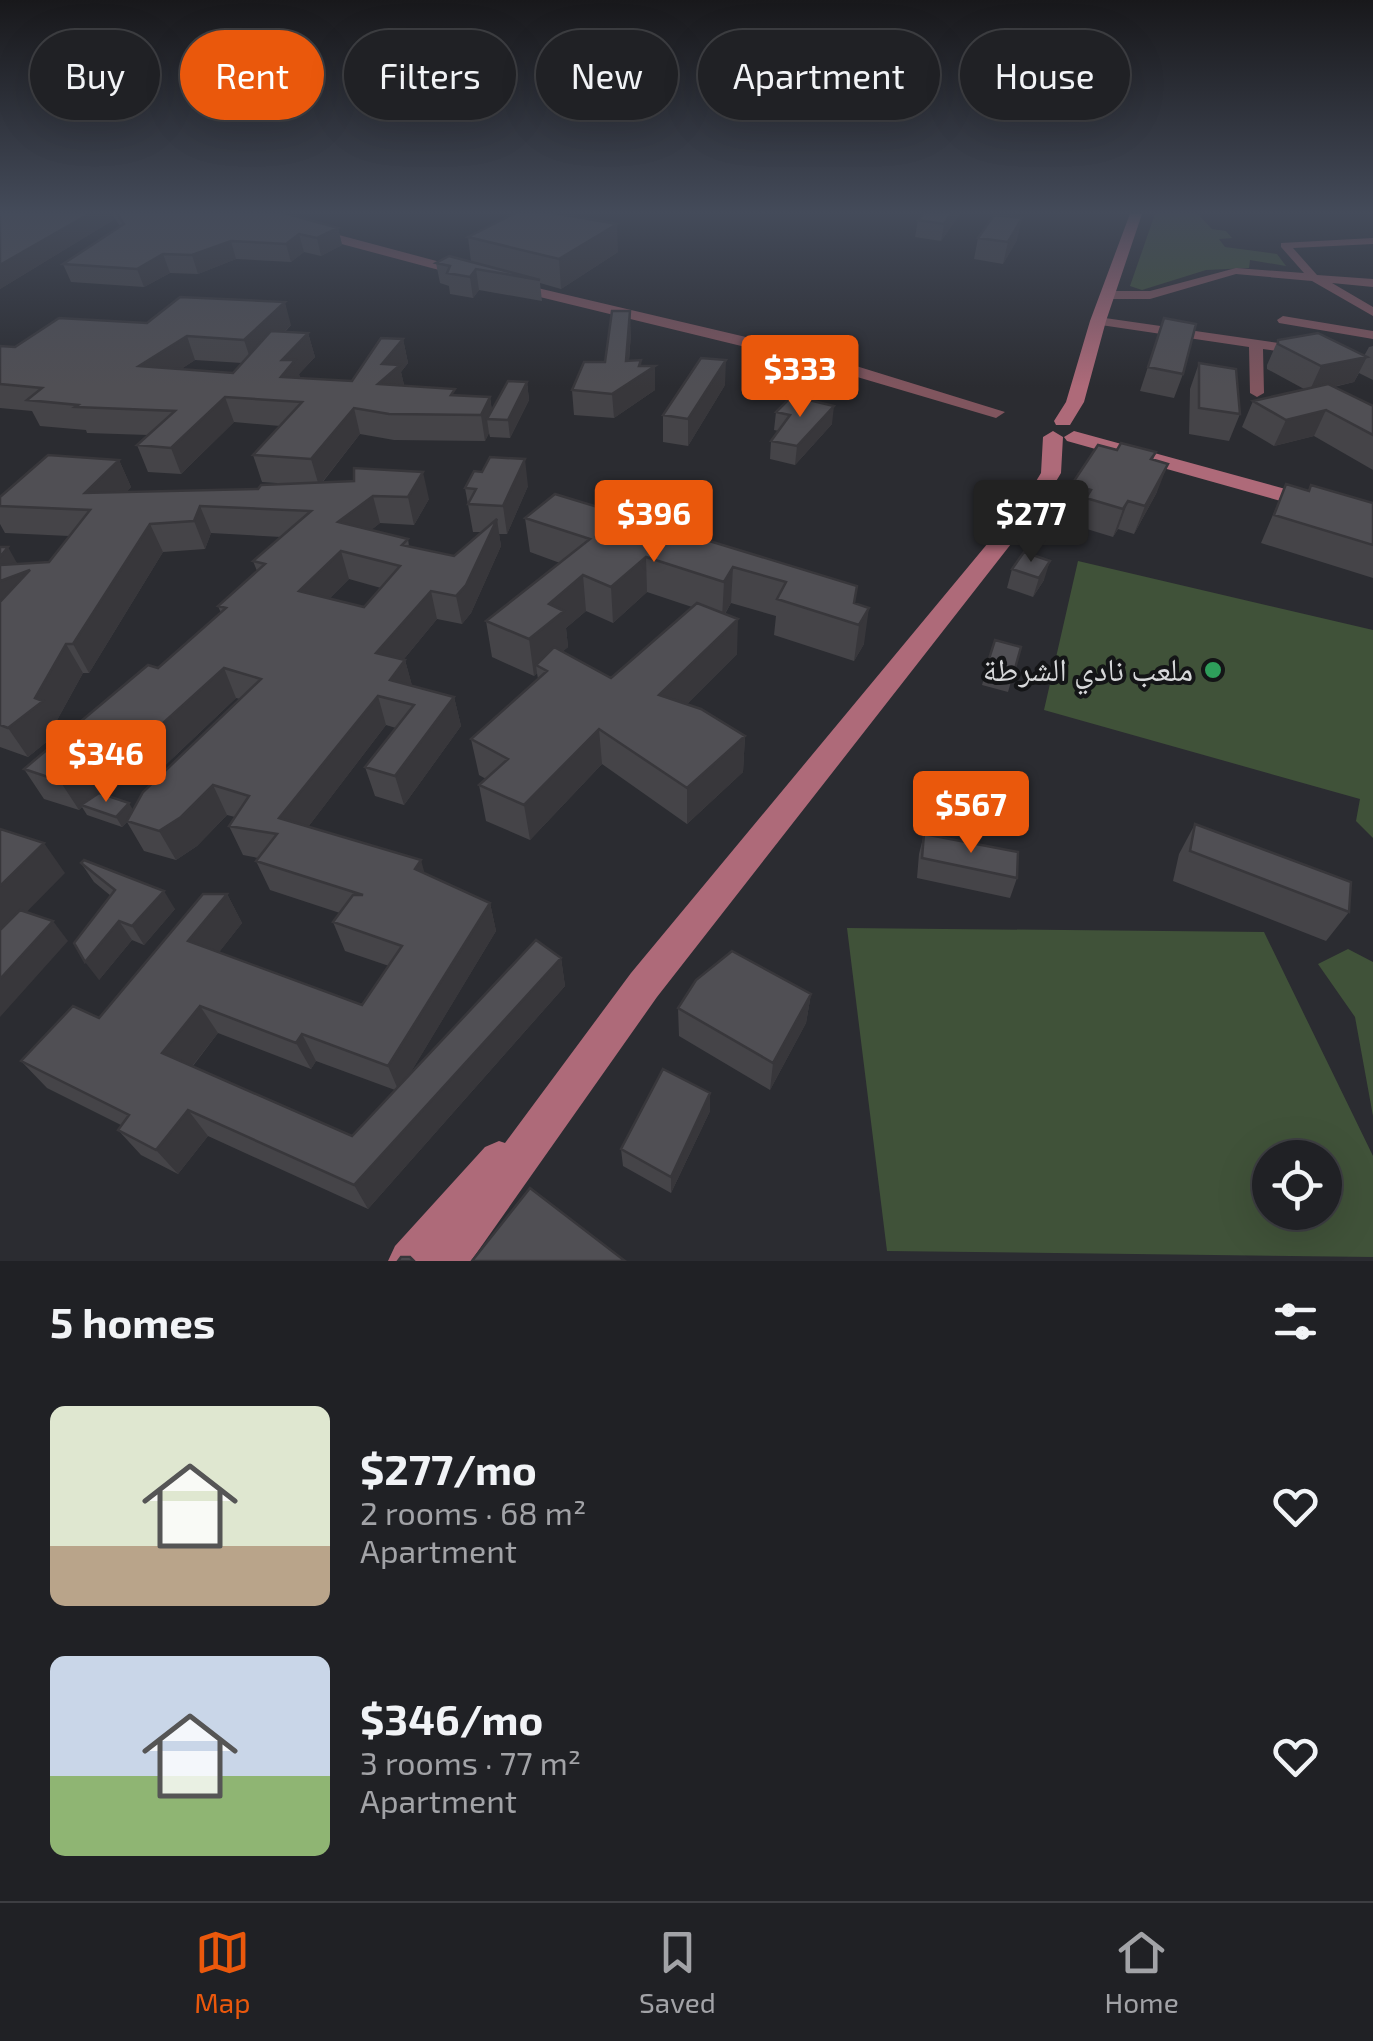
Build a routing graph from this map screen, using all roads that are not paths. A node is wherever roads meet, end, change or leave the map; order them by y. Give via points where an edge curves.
1 (456, 270) edge
2 (1116, 270) edge
3 (1308, 270) edge
4 (1313, 276) junction
5 (1373, 283) edge
6 (1107, 295) junction
7 (1373, 312) edge
8 (1283, 320) dead end
9 (1098, 321) junction
10 (1373, 335) edge
11 (1256, 344) junction
12 (1309, 351) edge
13 (1256, 394) dead end
14 (996, 412) dead end
15 (1068, 432) junction
16 (1373, 511) edge
17 (1373, 520) edge
18 (589, 1060) junction
19 (410, 1261) edge
20 (445, 1261) edge

1 - 14 street via 808,357
2 - 6 main road
3 - 4 street
4 - 5 street
4 - 6 street via 1236,270 1150,296
4 - 7 street
6 - 9 main road
8 - 10 street
9 - 11 street
9 - 15 main road
11 - 12 street
11 - 13 street
15 - 16 main road
15 - 17 main road
15 - 18 main road via 1036,499
18 - 19 main road
18 - 20 main road

